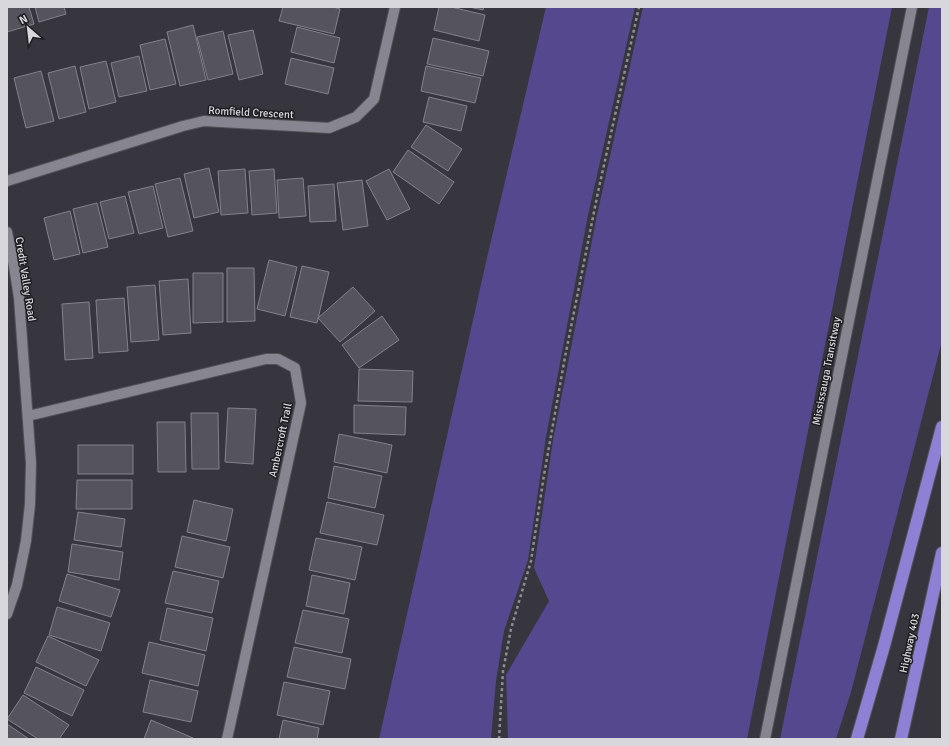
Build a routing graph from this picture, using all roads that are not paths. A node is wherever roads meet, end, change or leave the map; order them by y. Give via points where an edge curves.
1 (395, 7) edge
2 (912, 7) edge
3 (7, 181) edge
4 (7, 232) edge
5 (28, 416) junction
6 (942, 427) edge
7 (942, 553) edge
8 (7, 614) edge
9 (227, 739) edge
10 (765, 739) edge
11 (857, 739) edge
12 (901, 739) edge

1 - 3 street, Romfield Crescent via 374,99 356,117 329,128 204,121
2 - 10 street, Mississauga Transitway
4 - 5 street, Credit Valley Road via 20,298
5 - 8 street, Credit Valley Road via 30,504 17,585
5 - 9 street, Ambercroft Trail via 266,358 278,358 295,368 301,403
6 - 11 highway
7 - 12 highway, Highway 403

